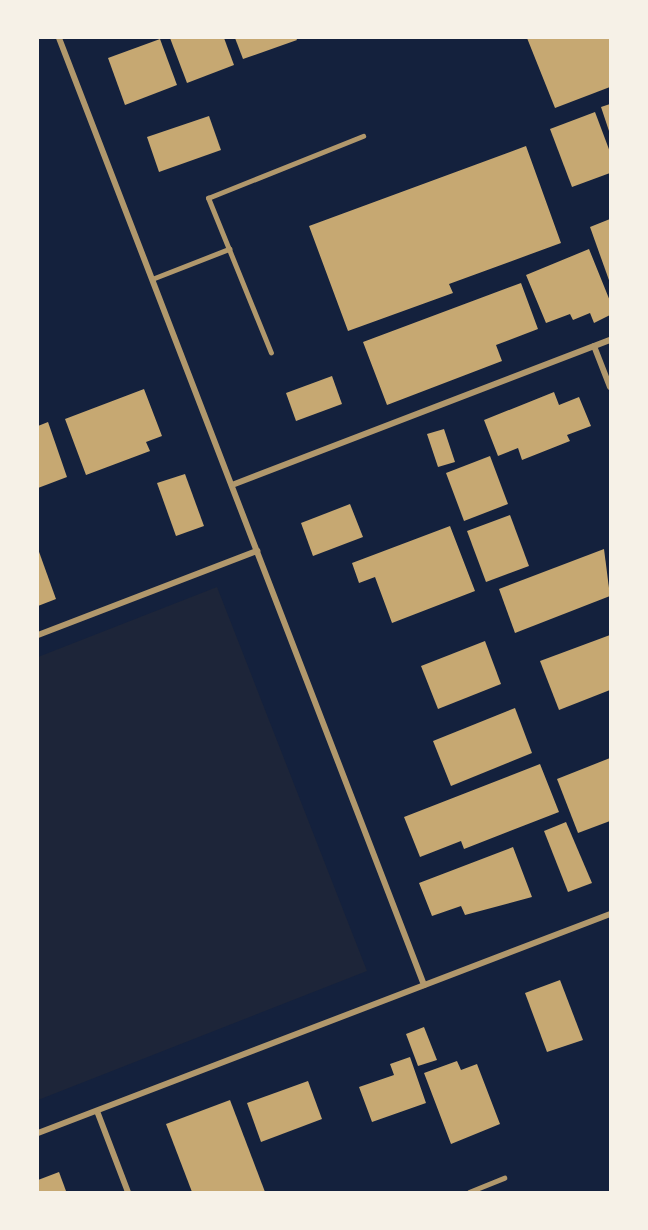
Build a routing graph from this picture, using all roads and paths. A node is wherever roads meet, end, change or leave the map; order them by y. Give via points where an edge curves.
1 (59, 38) edge
2 (363, 136) dead end
3 (229, 249) junction
4 (152, 279) junction
5 (610, 340) edge
6 (594, 346) junction
7 (271, 353) dead end
8 (610, 387) edge
9 (232, 485) junction
10 (257, 551) junction
11 (38, 635) edge
12 (610, 914) edge
13 (424, 985) junction
14 (97, 1110) junction
15 (38, 1133) edge
16 (504, 1178) dead end
17 (128, 1192) edge
18 (469, 1192) edge

1 - 4 street
2 - 3 lane via 208,198
3 - 4 lane
3 - 7 lane
4 - 9 street
5 - 6 street
6 - 8 street
6 - 9 street
9 - 10 street
10 - 11 street
10 - 13 street
12 - 13 street
13 - 14 street
14 - 15 street
14 - 17 street
16 - 18 lane

